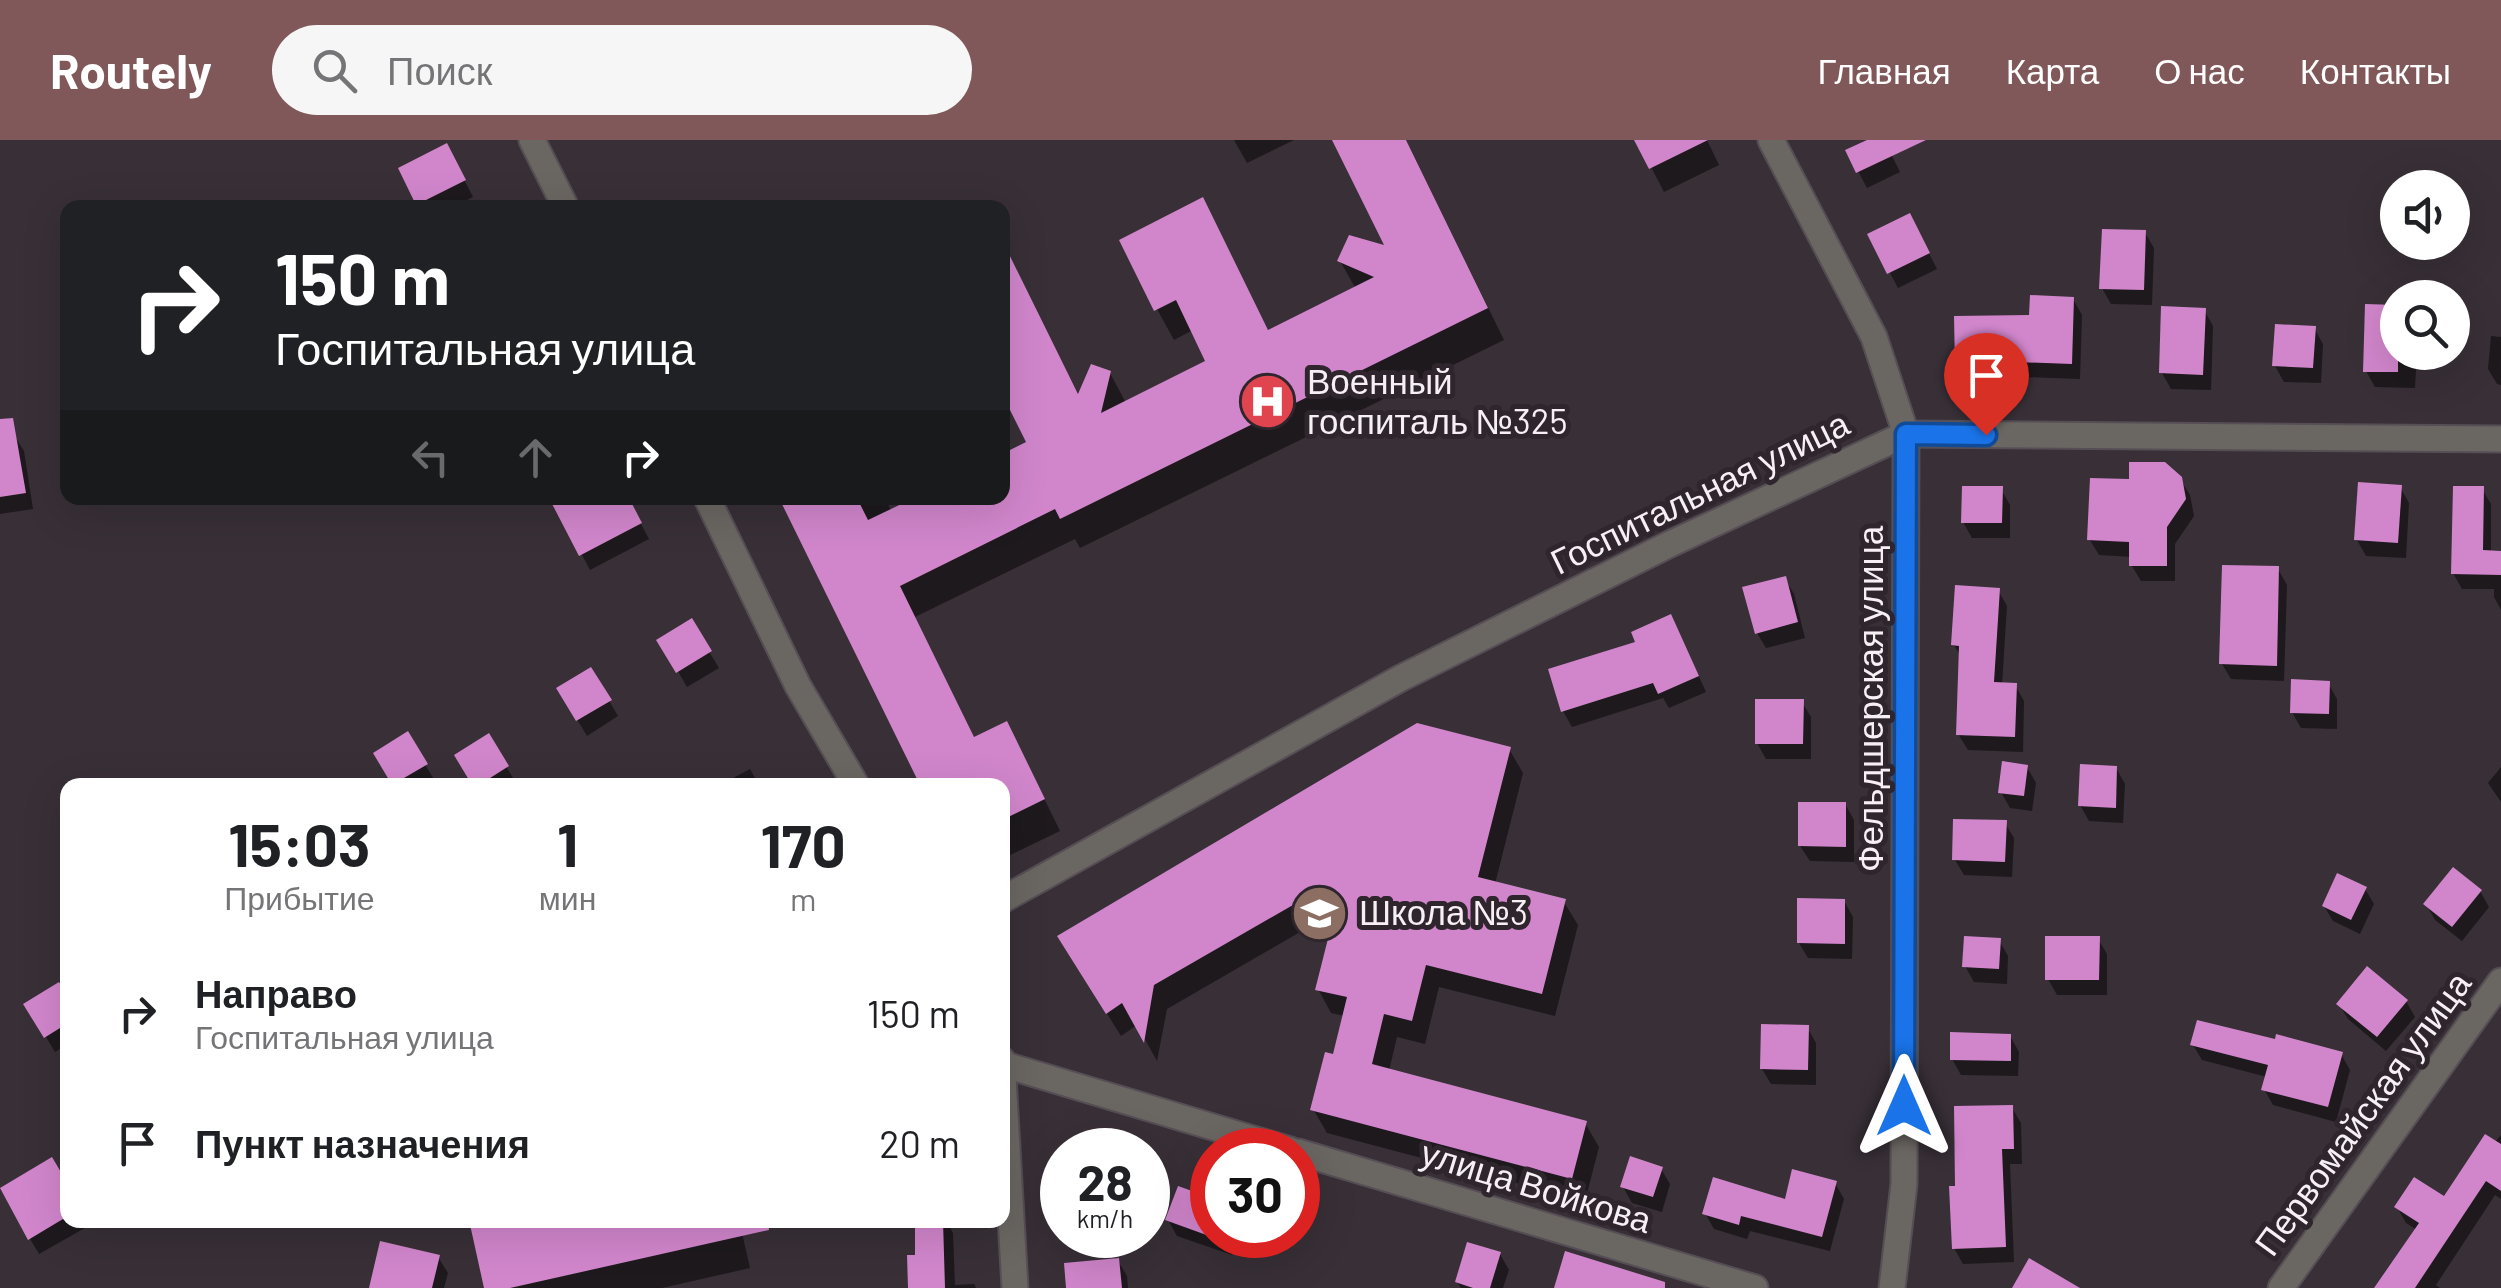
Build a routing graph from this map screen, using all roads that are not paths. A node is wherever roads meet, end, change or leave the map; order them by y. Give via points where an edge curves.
1 (532, 140) edge
2 (1771, 140) edge
3 (562, 200) edge
4 (1906, 434) junction
5 (2501, 439) edge
6 (710, 505) edge
7 (852, 778) edge
8 (1010, 896) edge
9 (2501, 980) edge
10 (1010, 1065) edge
11 (1218, 1128) edge
12 (1320, 1159) edge
13 (1010, 1186) edge
14 (1015, 1288) edge
15 (1755, 1288) edge
16 (1892, 1288) edge
17 (2282, 1288) edge

1 - 3 street
2 - 4 street, Фельдшерская улица via 1874,338
4 - 5 street, Госпитальная улица
4 - 8 street, Госпитальная улица via 1401,678
4 - 16 street, Фельдшерская улица via 1904,1184
6 - 7 street via 798,686
9 - 17 street, Первомайская улица
10 - 11 street
12 - 15 street, улица Войкова
13 - 14 street

